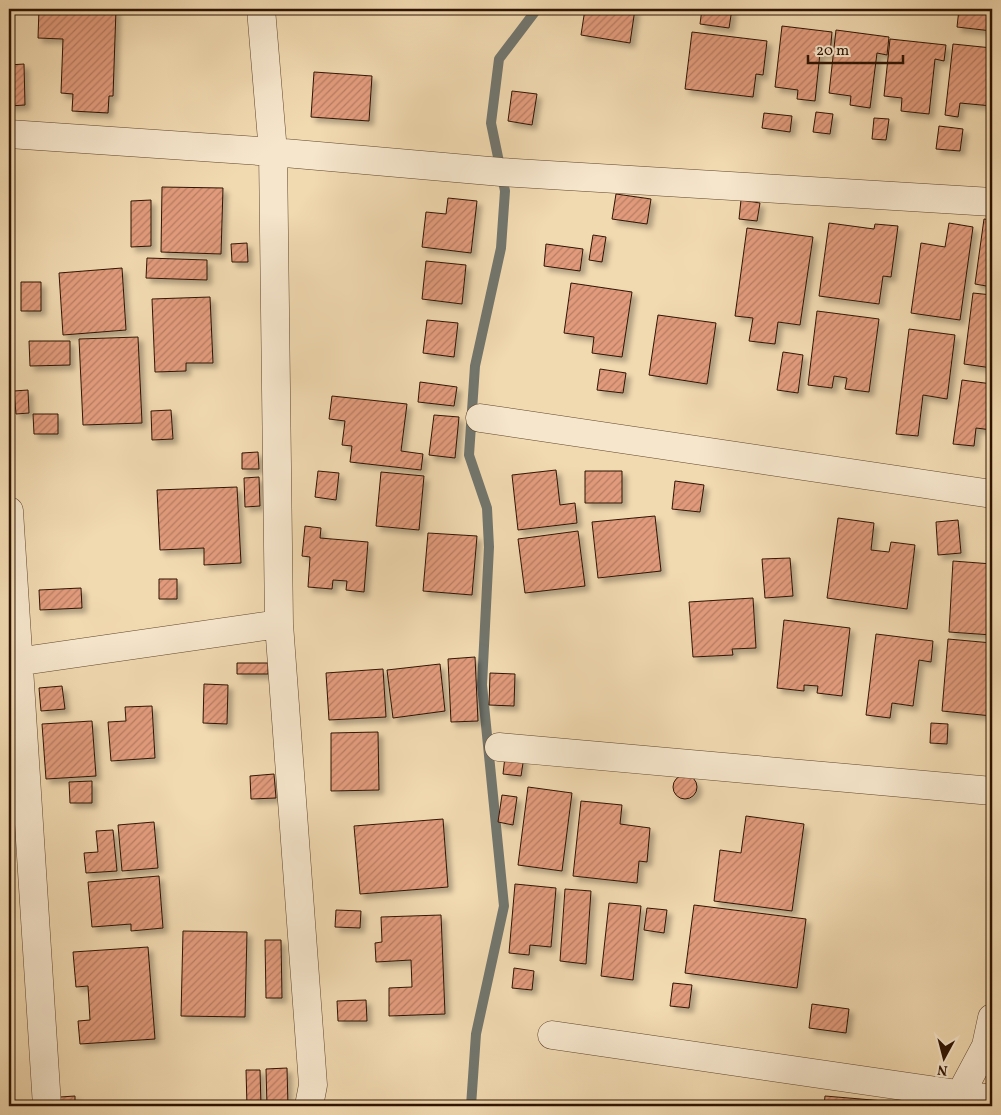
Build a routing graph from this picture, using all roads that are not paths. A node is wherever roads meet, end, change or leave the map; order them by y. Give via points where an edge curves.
1 (261, 9) edge
2 (9, 134) edge
3 (273, 152) junction
4 (992, 202) edge
5 (480, 418) dead end
6 (992, 494) edge
7 (9, 511) edge
8 (279, 624) junction
9 (14, 663) edge
10 (499, 747) dead end
11 (992, 791) edge
12 (992, 1018) edge
13 (552, 1035) dead end
14 (992, 1098) edge
15 (957, 1100) edge
16 (47, 1106) edge
17 (309, 1106) edge

1 - 3 street
2 - 3 street
3 - 4 street via 501,172
3 - 8 street
5 - 6 street
7 - 9 street
8 - 9 street
8 - 17 street via 313,1085
9 - 16 street
10 - 11 street
12 - 15 street via 986,1046
13 - 15 street
14 - 15 street

